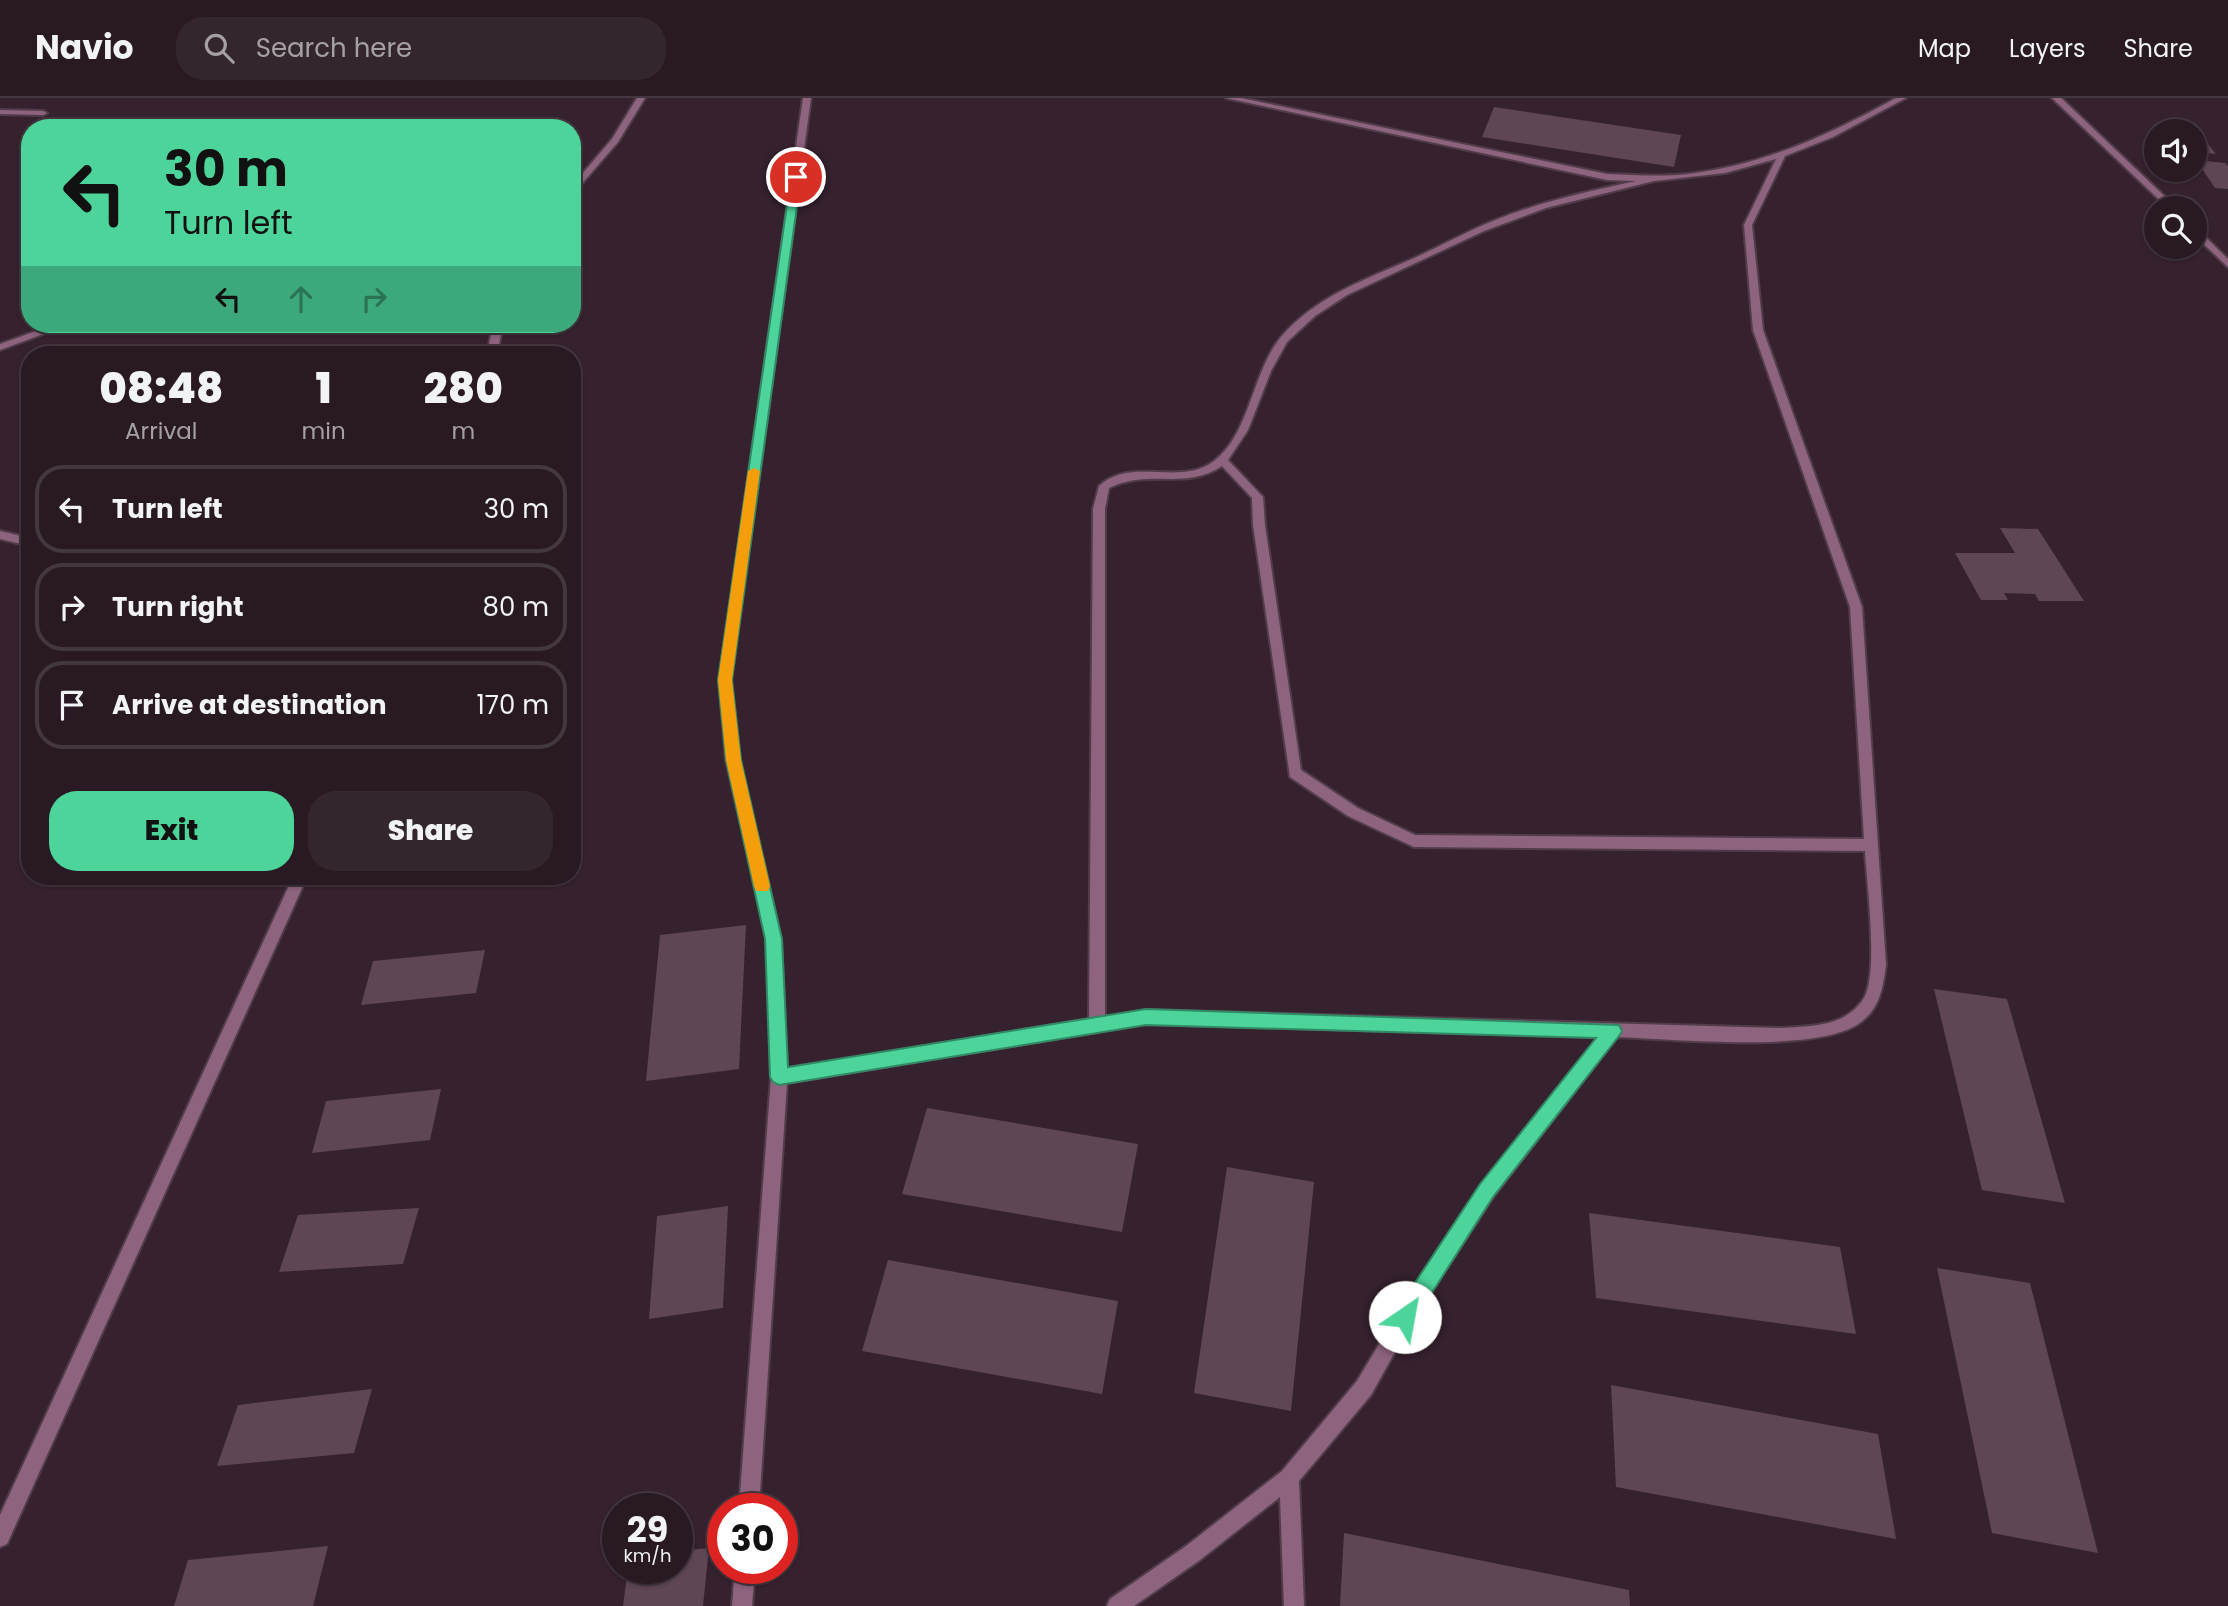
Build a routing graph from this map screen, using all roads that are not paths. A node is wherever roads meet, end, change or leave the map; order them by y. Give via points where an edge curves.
1 (641, 98) edge
2 (807, 98) edge
3 (1230, 98) edge
4 (1902, 98) edge
5 (2056, 98) edge
6 (0, 112) edge
7 (43, 113) dead end
8 (1782, 157) junction
9 (595, 165) junction
10 (581, 169) edge
11 (1650, 180) junction
12 (581, 181) edge
13 (2160, 196) edge
14 (2207, 242) edge
15 (2228, 264) edge
16 (40, 333) edge
17 (0, 347) edge
18 (1222, 460) junction
19 (0, 535) edge
20 (21, 540) edge
21 (1871, 845) junction
22 (296, 885) edge
23 (1097, 1025) junction
24 (1613, 1031) junction
25 (779, 1077) junction
26 (1289, 1478) junction
27 (750, 1493) edge
28 (0, 1537) edge
29 (744, 1584) edge
30 (742, 1606) edge
31 (1117, 1606) edge
32 (1294, 1606) edge

1 - 9 street
2 - 25 street via 725,680 733,760 774,939
3 - 11 street via 1606,177
4 - 8 street via 1853,126
5 - 13 street
6 - 7 street
8 - 11 street via 1716,173
8 - 21 street via 1748,225 1758,330 1856,607
9 - 10 street
9 - 12 street
11 - 18 street via 1572,198 1482,228 1312,311 1282,342 1239,436
14 - 15 street
16 - 17 street
18 - 21 street via 1257,497 1296,773 1353,812 1413,841
18 - 23 street via 1207,471 1147,472 1118,477 1104,486 1099,509
19 - 20 street
21 - 24 street via 1879,965 1872,996 1858,1017 1831,1031 1778,1035
22 - 28 street
23 - 24 street via 1146,1017
23 - 25 street
24 - 26 street via 1487,1191 1364,1388
25 - 27 street
26 - 31 street
26 - 32 street
29 - 30 street

